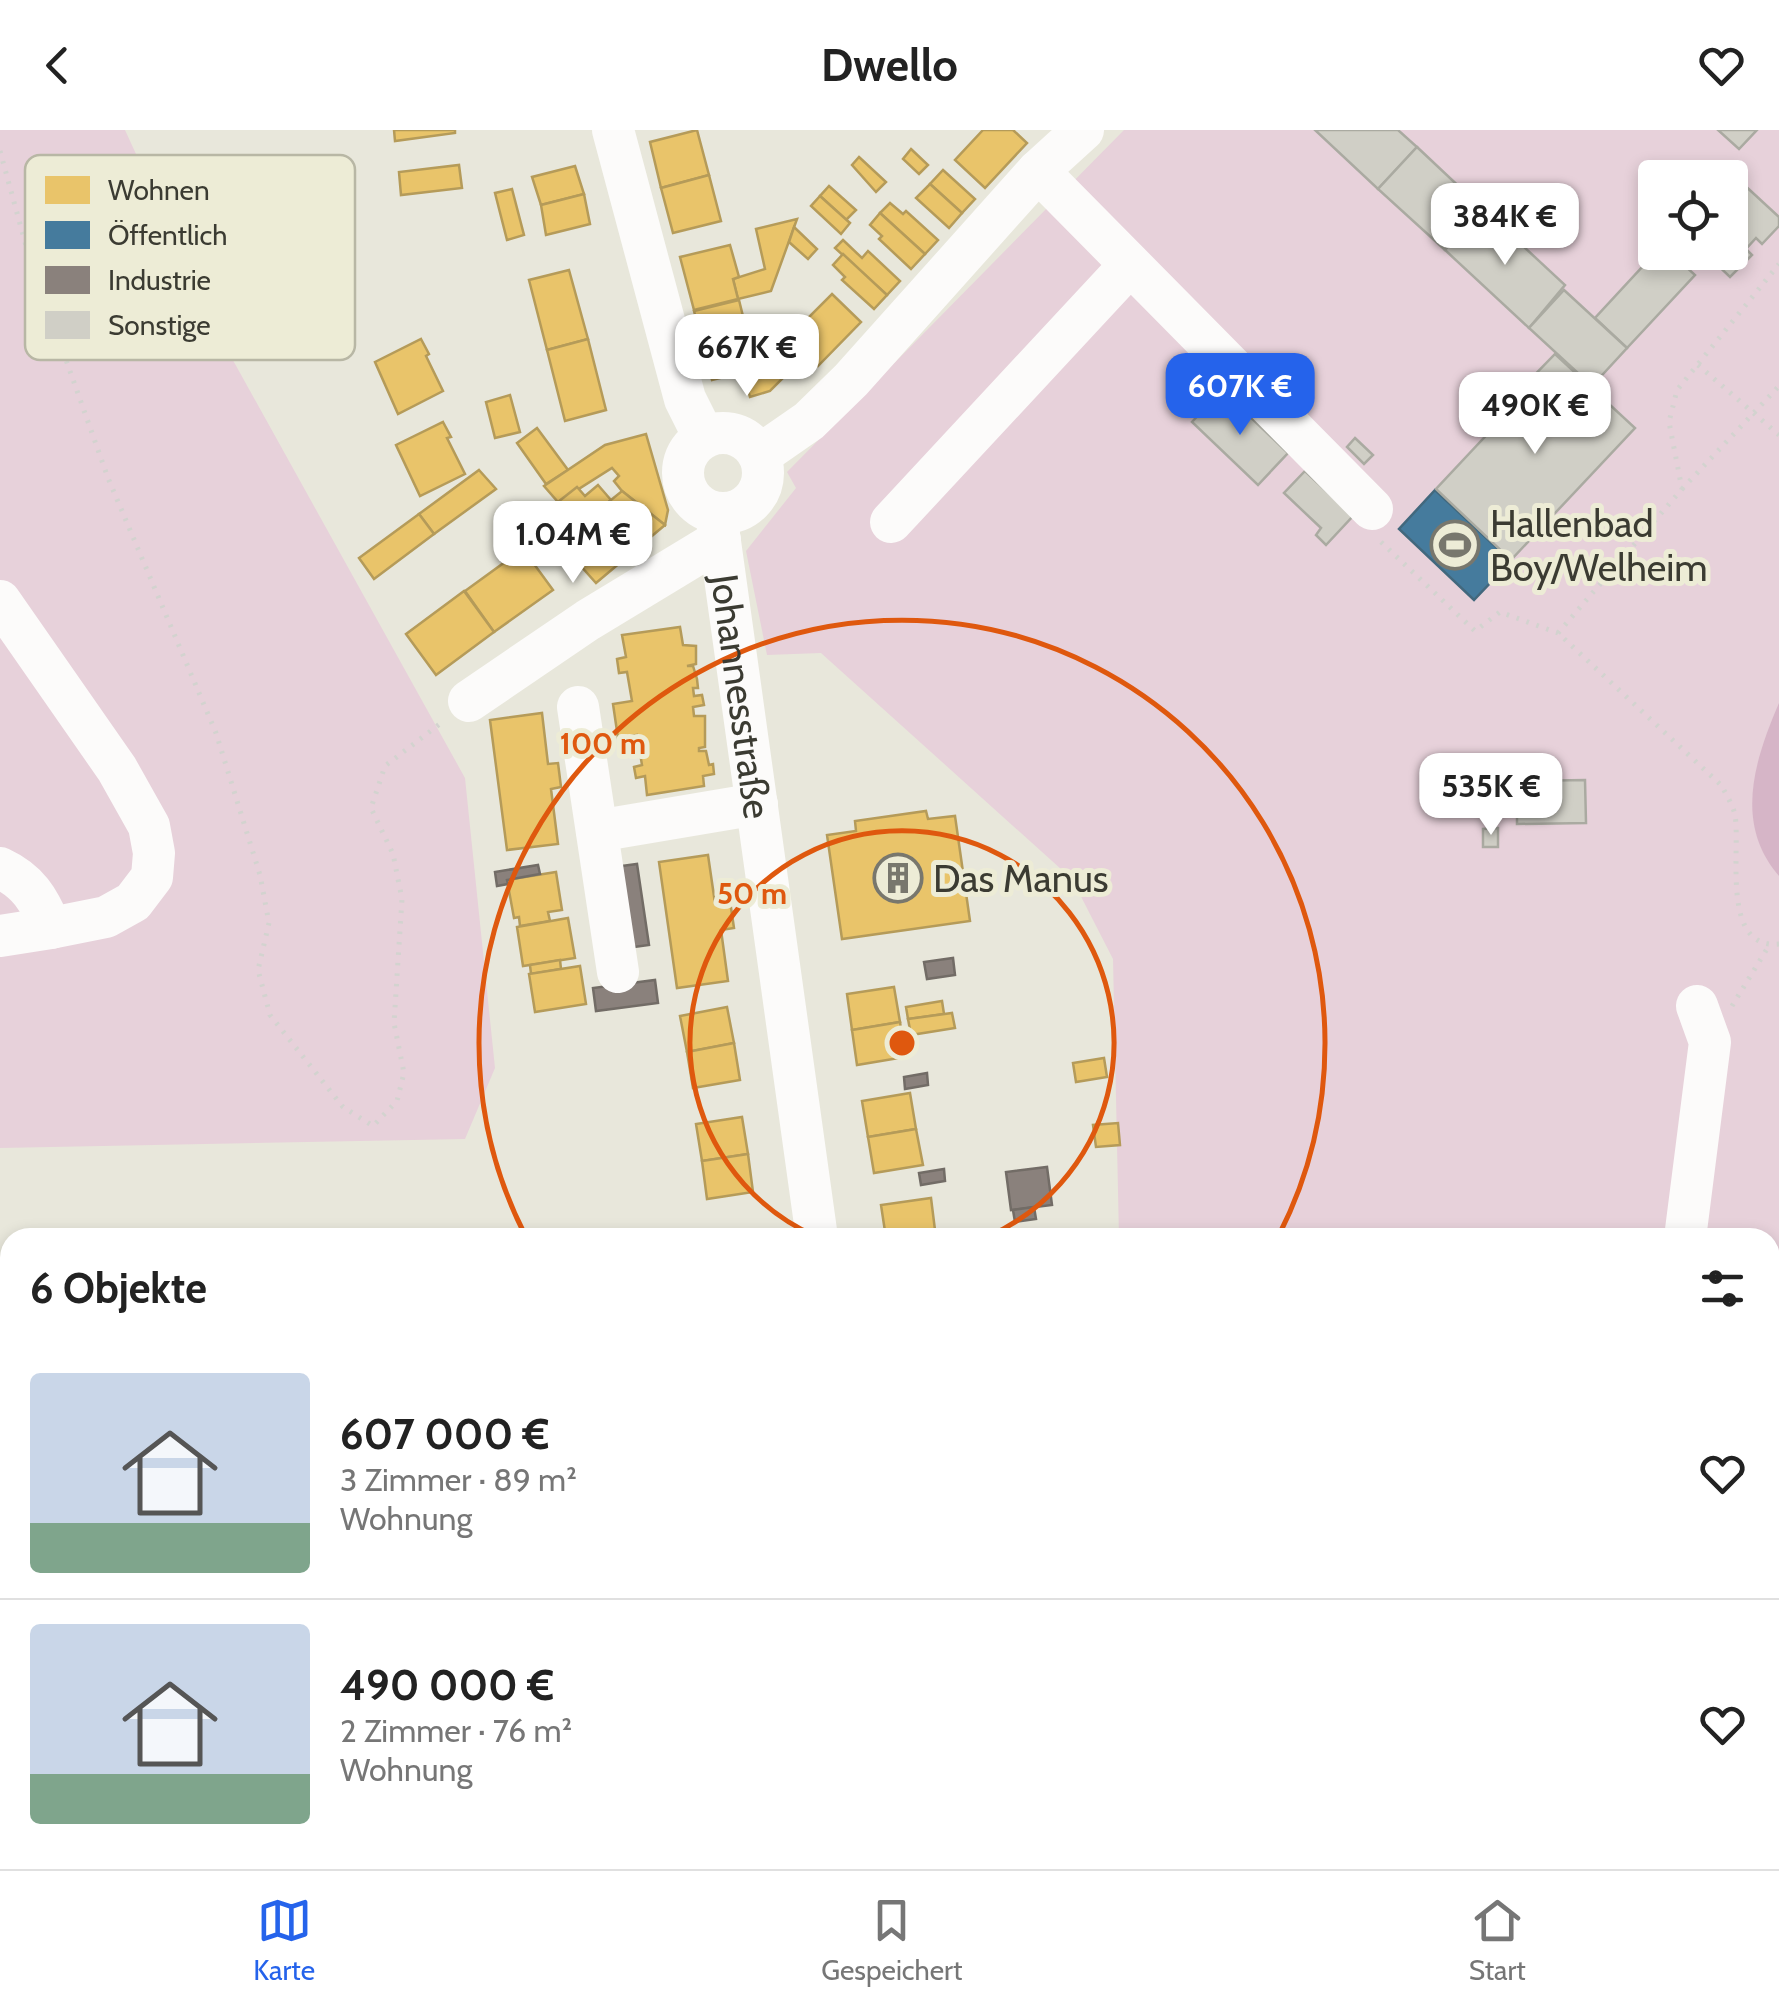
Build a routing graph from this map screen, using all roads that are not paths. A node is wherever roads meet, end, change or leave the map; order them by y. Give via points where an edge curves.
1 (613, 130) edge
2 (1083, 130) edge
3 (1038, 171) junction
4 (1130, 265) junction
5 (704, 436) junction
6 (760, 455) junction
7 (1372, 509) road end
8 (891, 522) dead end
9 (718, 526) junction
10 (0, 601) edge
11 (469, 701) road end
12 (578, 707) dead end
13 (757, 804) junction
14 (597, 831) junction
15 (0, 868) edge
16 (51, 928) junction
17 (0, 936) edge
18 (618, 972) dead end
19 (1703, 1024) road end
20 (817, 1228) edge
21 (1685, 1228) edge

1 - 5 street via 685,400
2 - 3 street
3 - 4 street
3 - 6 street via 851,380
4 - 7 street
4 - 8 street
5 - 6 street via 736,434
5 - 9 street via 686,454 683,480
6 - 9 street via 764,469 756,497
9 - 11 street
9 - 13 street, Johannesstraße
10 - 16 street via 118,769 148,826 154,853 152,877 133,902 106,917
12 - 14 street
13 - 14 street
13 - 20 street, Johannesstraße
14 - 18 street
15 - 16 street via 39,899
16 - 17 street
19 - 21 street

